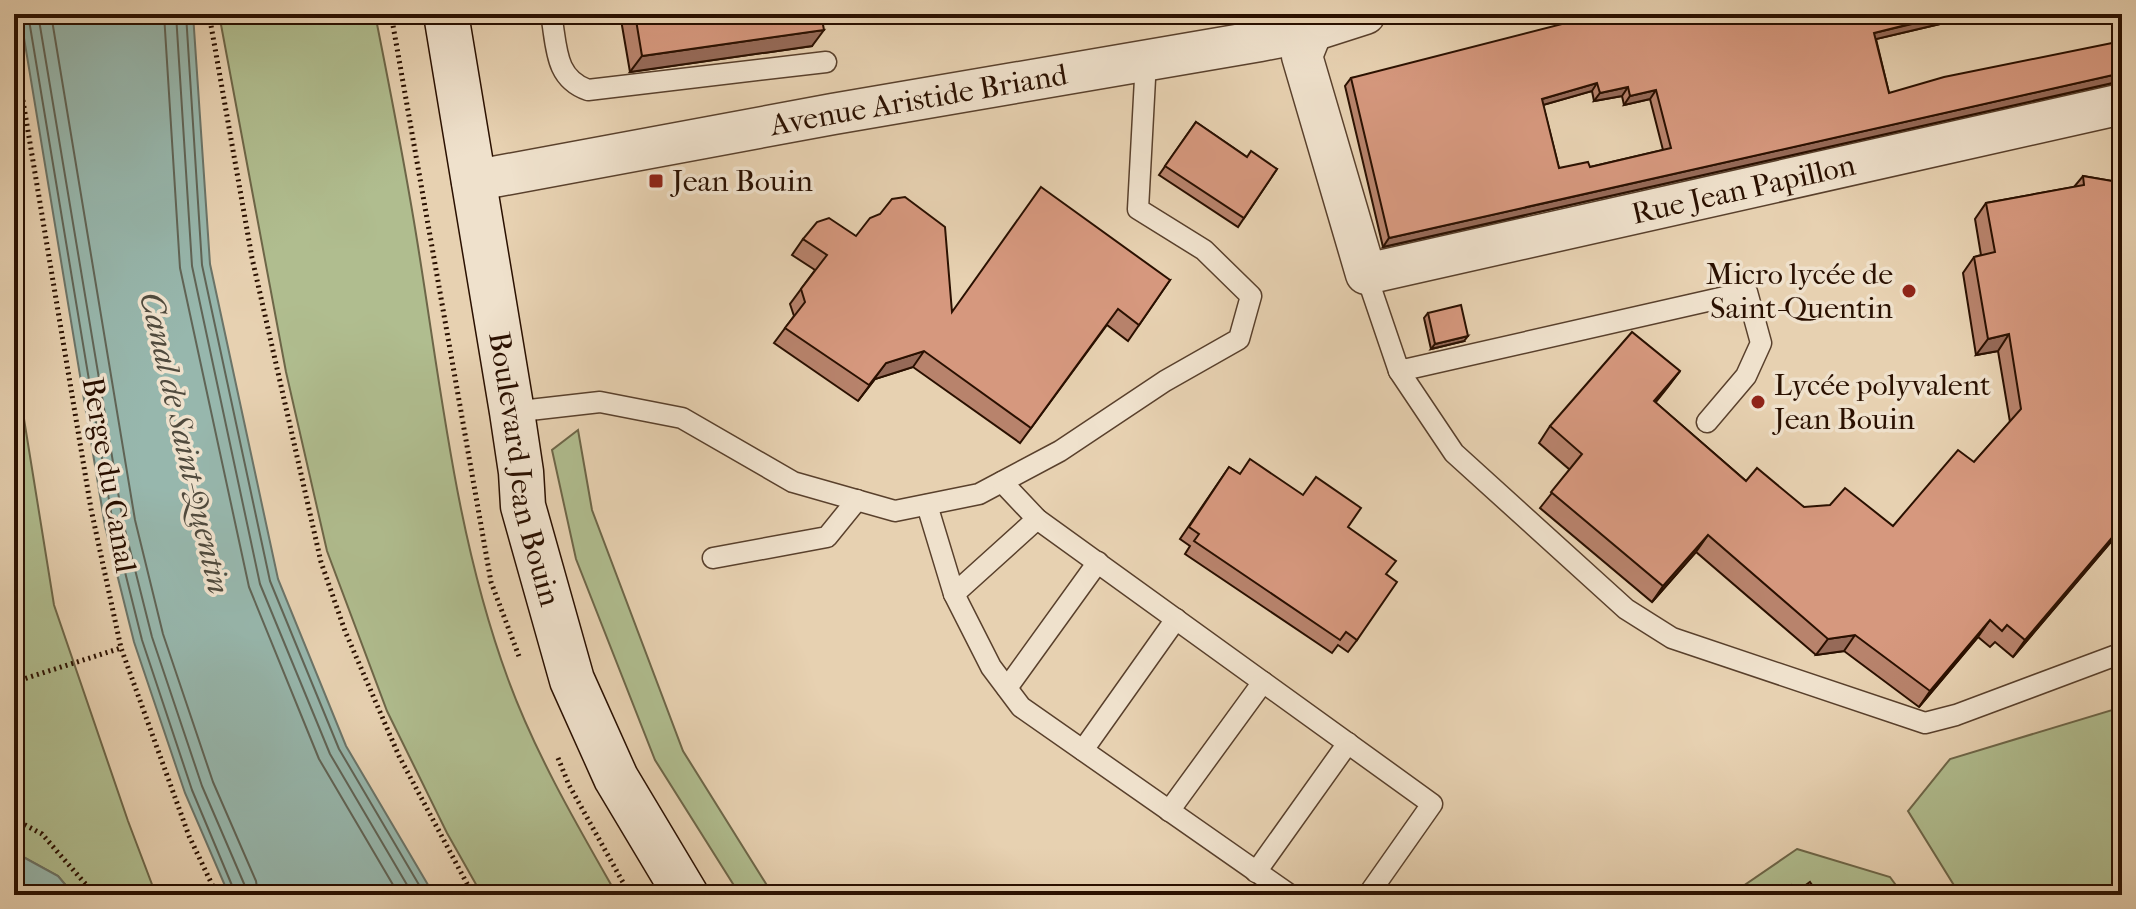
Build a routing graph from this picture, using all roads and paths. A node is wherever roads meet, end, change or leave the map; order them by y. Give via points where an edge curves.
1 (209, 14) edge
2 (446, 14) edge
3 (551, 14) edge
4 (1365, 14) edge
5 (1312, 22) edge
6 (14, 47) edge
7 (1146, 60) junction
8 (826, 62) edge
9 (2122, 104) edge
10 (472, 181) junction
11 (1366, 274) junction
12 (1399, 371) junction
13 (512, 412) junction
14 (1707, 422) dead end
15 (1002, 482) junction
16 (857, 500) junction
17 (927, 505) junction
18 (1037, 519) junction
19 (713, 558) dead end
20 (1098, 562) junction
21 (954, 594) junction
22 (1176, 619) junction
23 (121, 648) junction
24 (2122, 653) edge
25 (14, 682) edge
26 (1263, 682) junction
27 (1007, 688) junction
28 (1348, 743) junction
29 (1083, 750) junction
30 (1169, 811) junction
31 (14, 819) edge
32 (1256, 872) junction
33 (95, 895) edge
34 (217, 895) edge
35 (473, 895) edge
36 (686, 895) edge
37 (1290, 895) edge
38 (1368, 895) edge

1 - 35 path via 252,258 321,562 399,756
2 - 10 street, Boulevard Jean Bouin
3 - 8 lane via 561,68 573,85 588,90
4 - 5 street, Avenue Aristide Briand
5 - 7 street, Avenue Aristide Briand
5 - 11 street via 1302,56
6 - 23 path, Berge du Canal via 91,509
7 - 10 street, Avenue Aristide Briand
7 - 15 lane via 1138,209 1204,250 1251,296 1239,339
9 - 11 street, Rue Jean Papillon
10 - 13 street, Boulevard Jean Bouin
11 - 12 lane
12 - 14 lane via 1747,292 1761,343 1746,376
12 - 24 lane via 1454,453 1626,609 1672,638 1925,723
13 - 16 lane via 600,402 682,418 793,482
13 - 36 street, Boulevard Jean Bouin via 523,506 572,680 616,778
15 - 17 lane via 979,494
15 - 18 lane
16 - 17 lane via 895,511
16 - 19 lane via 827,537
17 - 21 lane
18 - 20 lane
18 - 21 lane
20 - 22 lane
20 - 27 lane
21 - 27 lane
22 - 26 lane
22 - 29 lane
23 - 25 path
23 - 34 path, Berge du Canal via 189,836
26 - 28 lane
26 - 30 lane
27 - 29 lane via 1021,707
28 - 32 lane
28 - 38 lane via 1432,804
29 - 30 lane
30 - 32 lane
31 - 33 path via 42,834
32 - 37 lane

